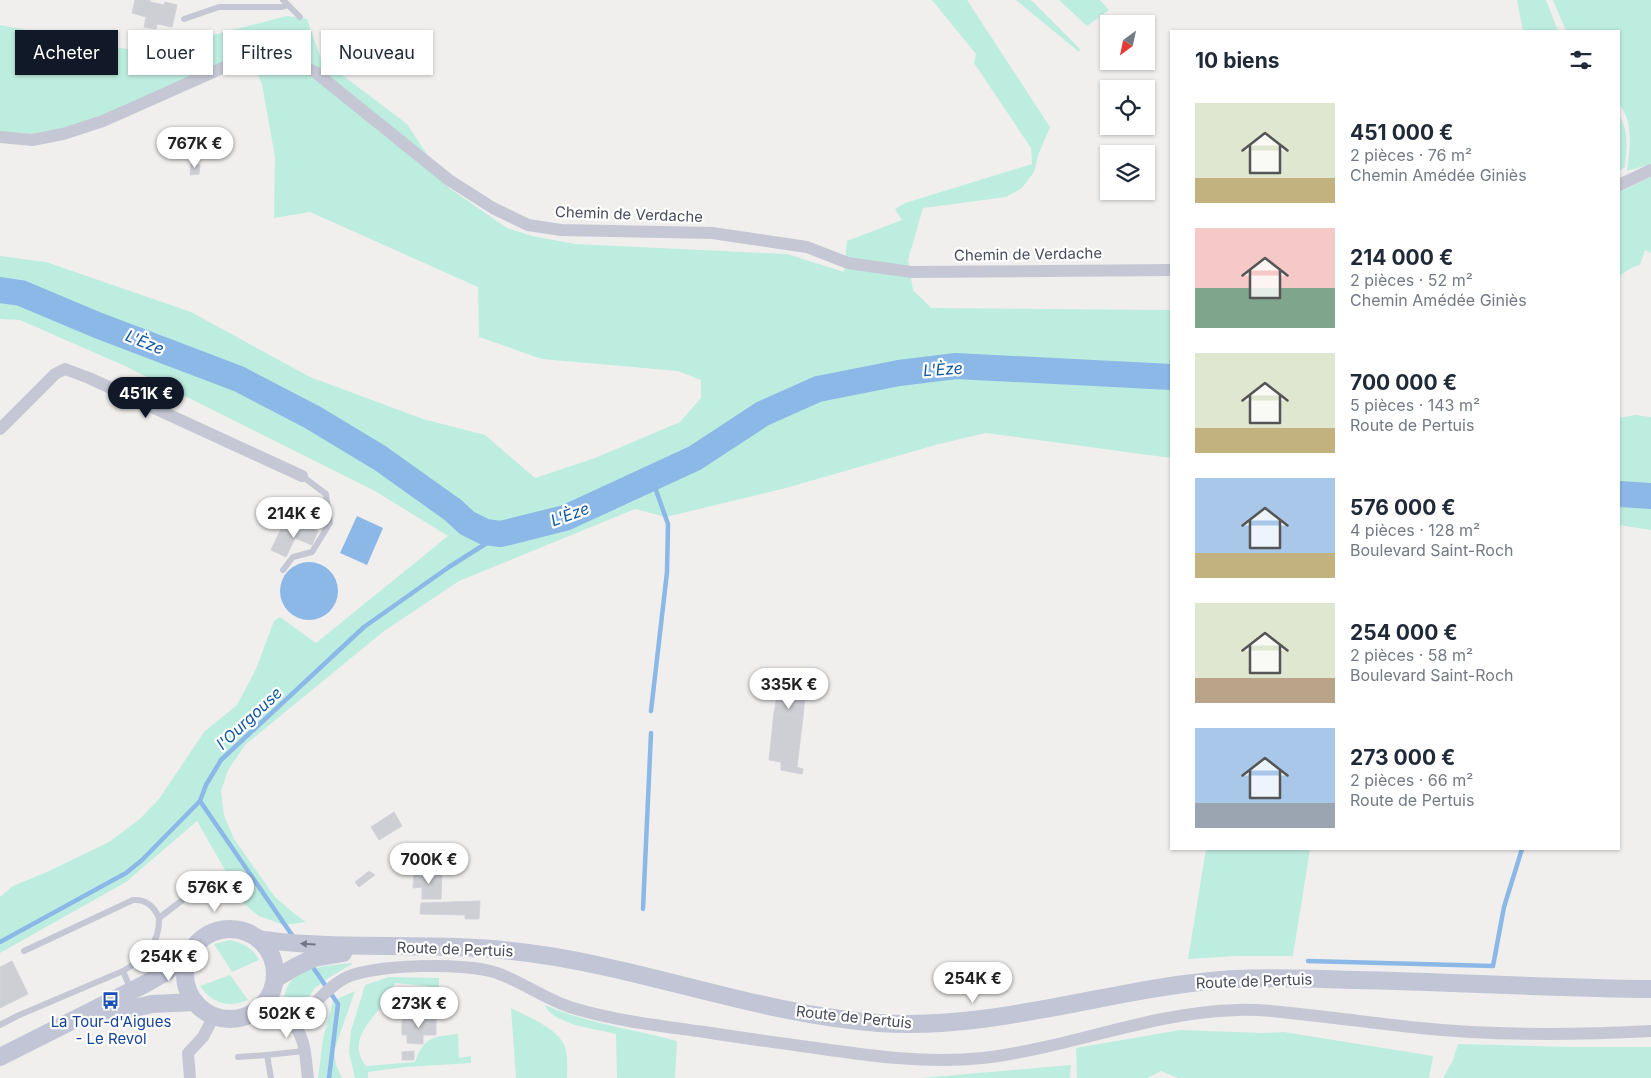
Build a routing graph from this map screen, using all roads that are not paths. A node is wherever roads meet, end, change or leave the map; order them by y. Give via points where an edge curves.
1 (285, 2) edge
2 (300, 17) dead end
3 (184, 19) dead end
4 (0, 137) edge
5 (1651, 170) edge
6 (1620, 185) edge
7 (1170, 270) edge
8 (0, 429) edge
9 (302, 476) joint
10 (283, 570) dead end
11 (206, 882) dead end
12 (158, 918) junction
13 (258, 938) junction
14 (374, 947) junction
15 (24, 950) dead end
16 (188, 955) junction
17 (123, 971) junction
18 (275, 979) junction
19 (1576, 988) junction
20 (1651, 989) edge
21 (132, 990) junction
22 (1651, 995) edge
23 (195, 1002) junction
24 (265, 1003) junction
25 (214, 1016) junction
26 (0, 1025) edge
27 (62, 1026) junction
28 (296, 1027) junction
29 (1651, 1031) edge
30 (304, 1051) junction
31 (267, 1055) junction
32 (0, 1057) edge
33 (238, 1057) dead end
34 (190, 1078) edge
35 (271, 1078) edge
36 (308, 1078) edge

1 - 2 lane
1 - 3 lane via 282,7 219,7
4 - 7 street, Chemin de Verdache via 32,140 64,134 103,121 247,59 280,56 315,72 449,180 493,208 528,225 561,230 712,233 807,247 848,263 911,272
5 - 6 street
8 - 9 street via 55,374 65,369
9 - 10 lane via 326,494 330,523 312,552 293,557
11 - 12 lane
12 - 15 lane via 146,902 133,900
12 - 17 lane via 158,932 152,947 142,959
14 -> 13 main road, Route de Pertuis via 276,942
13 - 16 main road via 247,931 219,929 206,934
13 - 18 main road via 269,950
14 - 18 main road, Route de Pertuis via 314,958
14 - 19 main road, Route de Pertuis via 445,946 512,950 627,972 776,1008 886,1023 957,1022 1006,1016 1184,983 1238,979
16 - 21 main road via 166,972
16 - 23 main road via 185,980
17 - 21 lane
17 - 26 lane
18 - 24 main road
19 - 20 main road, Route de Pertuis
19 - 22 main road, Route de Pertuis
21 - 27 main road
23 - 25 main road
23 - 27 main road via 152,1004
24 - 25 main road via 241,1017 224,1019
24 - 28 street
25 - 34 street via 203,1037 188,1053
27 - 32 main road
28 - 29 street via 330,989 355,974 401,967 455,966 500,974 557,1002 616,1018 911,1060 998,1056 1158,1020 1225,1010 1266,1010 1505,1034
28 - 30 street
30 - 31 lane
30 - 36 street
31 - 33 lane
31 - 35 lane

